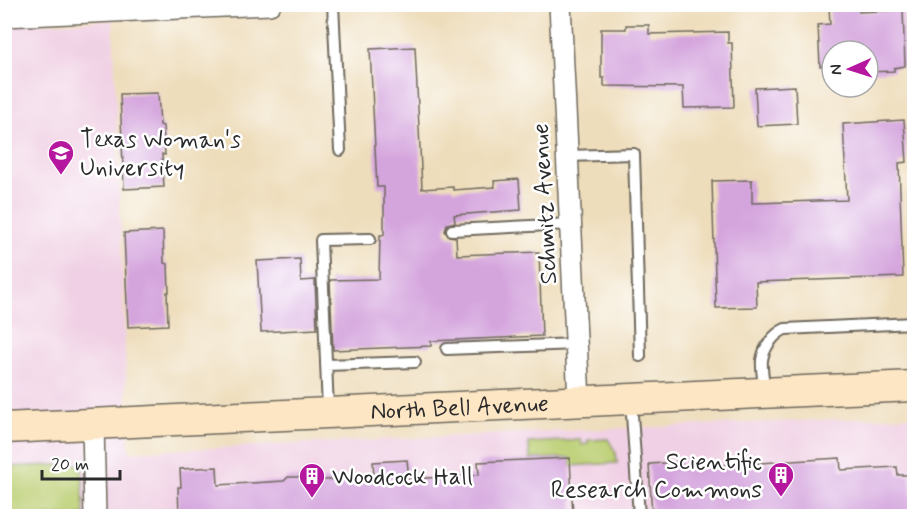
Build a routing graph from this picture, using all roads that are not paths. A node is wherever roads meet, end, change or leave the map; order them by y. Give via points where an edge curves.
1 (333, 4) edge
2 (560, 4) edge
3 (260, 5) edge
4 (184, 6) edge
5 (4, 16) edge
6 (340, 150) dead end
7 (567, 156) junction
8 (570, 224) junction
9 (452, 230) dead end
10 (370, 239) dead end
11 (915, 323) edge
12 (576, 344) junction
13 (447, 349) dead end
14 (640, 356) dead end
15 (415, 362) dead end
16 (326, 365) junction
17 (915, 386) edge
18 (765, 393) junction
19 (631, 399) junction
20 (579, 401) junction
21 (328, 413) junction
22 (93, 424) junction
23 (4, 428) edge
24 (95, 516) edge
25 (639, 516) edge

1 - 6 lane
2 - 7 street, Schmitz Avenue
3 - 4 street
4 - 5 street
7 - 8 street, Schmitz Avenue
7 - 14 lane via 634,154
8 - 9 lane
8 - 12 street, Schmitz Avenue
10 - 16 lane via 321,240
11 - 18 lane via 778,332 762,358
12 - 13 lane
12 - 20 street, Schmitz Avenue
15 - 16 lane
16 - 21 lane
17 - 18 main road, North Bell Avenue
18 - 19 main road, North Bell Avenue
19 - 20 main road, North Bell Avenue
19 - 25 lane
20 - 21 main road, North Bell Avenue
21 - 22 main road, North Bell Avenue
22 - 23 main road, North Bell Avenue
22 - 24 street

